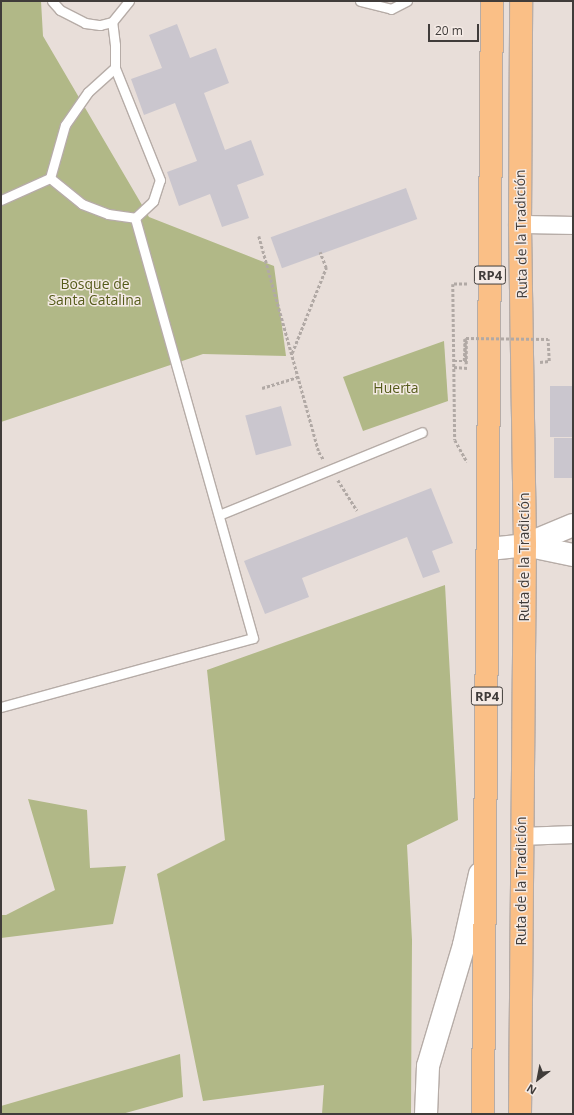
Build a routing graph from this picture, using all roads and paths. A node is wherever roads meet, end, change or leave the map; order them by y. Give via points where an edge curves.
1 (52, 1) edge
2 (129, 1) edge
3 (360, 1) edge
4 (407, 1) edge
5 (492, 1) edge
6 (521, 1) edge
7 (112, 22) junction
8 (115, 68) junction
9 (50, 178) junction
10 (1, 200) edge
11 (135, 218) junction
12 (520, 224) junction
13 (573, 225) edge
14 (259, 236) dead end
15 (320, 252) dead end
16 (466, 284) dead end
17 (548, 338) dead end
18 (292, 354) junction
19 (454, 361) junction
20 (454, 367) junction
21 (468, 368) dead end
22 (298, 376) junction
23 (262, 388) dead end
24 (422, 432) dead end
25 (467, 462) dead end
26 (330, 468) junction
27 (357, 510) dead end
28 (219, 515) junction
29 (573, 525) edge
30 (525, 545) junction
31 (488, 549) junction
32 (573, 555) edge
33 (1, 707) edge
34 (573, 834) edge
35 (521, 836) junction
36 (486, 843) junction
37 (426, 1114) edge
38 (483, 1114) edge
39 (520, 1114) edge

1 - 7 lane via 60,10 85,23
2 - 7 lane
3 - 4 lane via 391,9
5 - 31 main road, Ruta de la Tradición / RP4
6 - 12 main road, Ruta de la Tradición / RP4
7 - 8 lane
8 - 9 lane via 88,92 66,125
8 - 11 lane via 160,180 153,201
9 - 10 lane
9 - 11 lane via 82,204 108,214
11 - 28 lane
12 - 13 street
12 - 30 main road, Ruta de la Tradición / RP4
14 - 18 path
15 - 18 path via 326,268
16 - 19 path via 453,284
17 - 19 path, bridge via 466,338 466,364 465,340 464,361
18 - 22 path
19 - 20 path
20 - 21 path
20 - 25 path via 455,440
22 - 23 path
22 - 26 path via 319,452
24 - 26 lane
26 - 27 path
26 - 28 lane
28 - 33 lane via 253,638
29 - 30 main road
30 - 31 main road
30 - 32 main road
30 - 35 main road, Ruta de la Tradición / RP4
31 - 36 main road, Ruta de la Tradición / RP4
34 - 35 street
35 - 39 main road, Ruta de la Tradición / RP4
36 - 37 main road, Ruta de la Tradición via 464,945 428,1066
36 - 38 main road, Ruta de la Tradición / RP4

